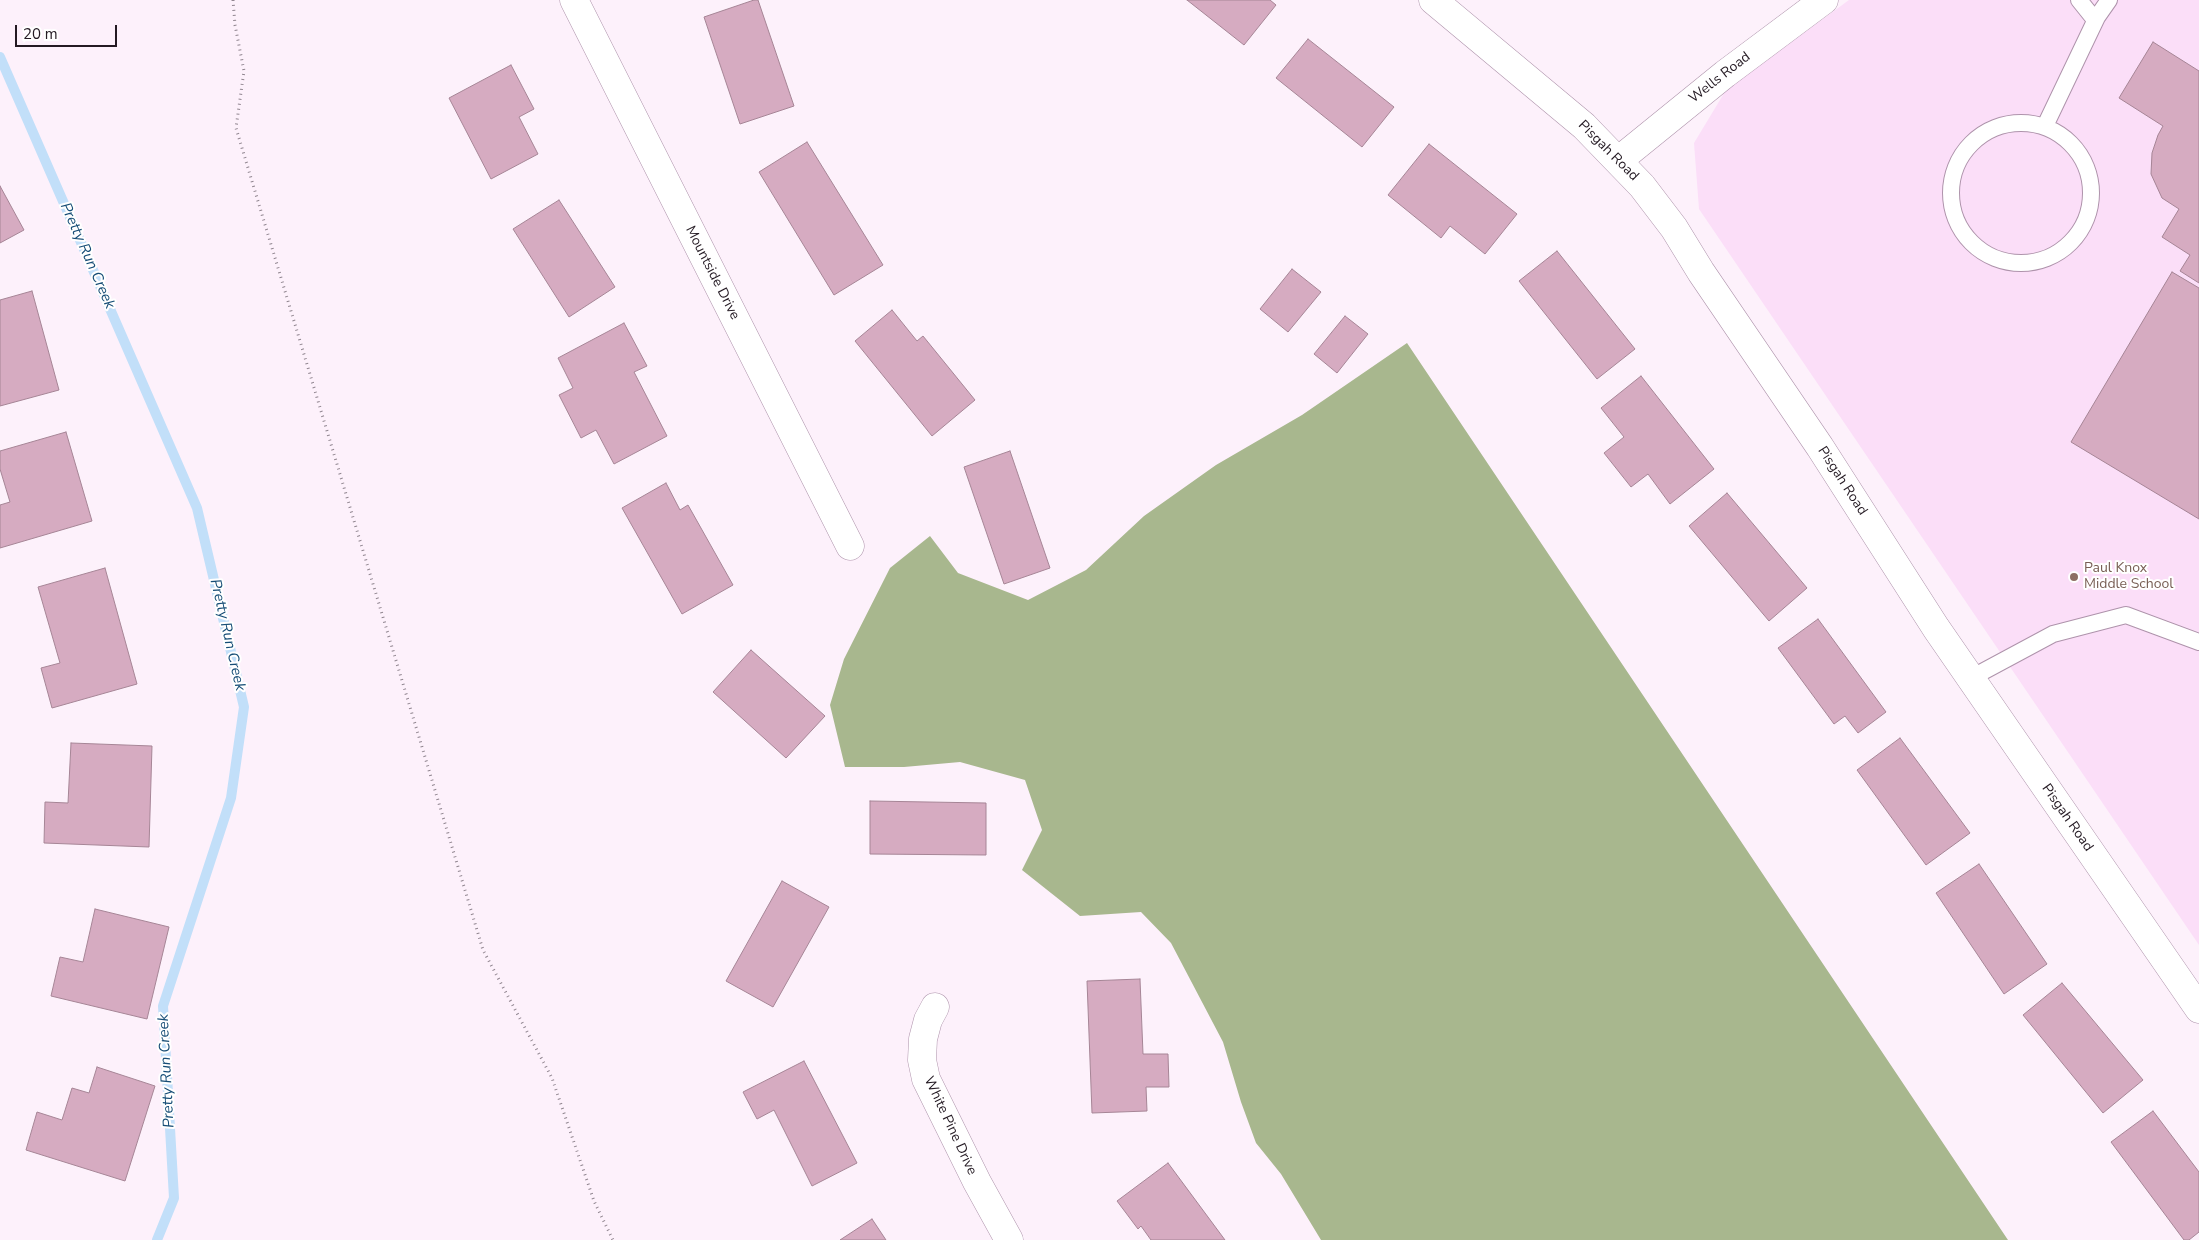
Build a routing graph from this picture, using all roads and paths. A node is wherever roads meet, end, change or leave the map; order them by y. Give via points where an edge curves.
1 (233, 0) edge
2 (574, 0) edge
3 (1433, 0) edge
4 (1824, 0) edge
5 (2079, 0) edge
6 (2109, 0) edge
7 (2098, 15) junction
8 (2046, 126) junction
9 (1619, 160) junction
10 (850, 546) dead end
11 (2199, 642) edge
12 (1971, 678) junction
13 (935, 1007) dead end
14 (2199, 1009) edge
15 (613, 1240) edge
16 (1009, 1240) edge

1 - 15 path via 244,71 236,128 483,950 552,1078 594,1202
2 - 10 street, Mountside Drive
3 - 9 street, Pisgah Road via 1584,126
4 - 9 street, Wells Road via 1725,74
5 - 7 lane via 2095,20
6 - 7 lane
7 - 8 lane
8 - 8 lane via 2022,122 1999,125 1978,136 1962,153 1952,175 1950,199 1956,222 1969,241 1987,256 2010,263 2033,263 2055,255 2073,241 2086,222 2091,199 2090,178 2081,155 2065,138
9 - 12 street, Pisgah Road via 1674,228
11 - 12 lane via 2126,615 2053,634
12 - 14 street, Pisgah Road
13 - 16 street, White Pine Drive via 923,1039 922,1060 926,1079

